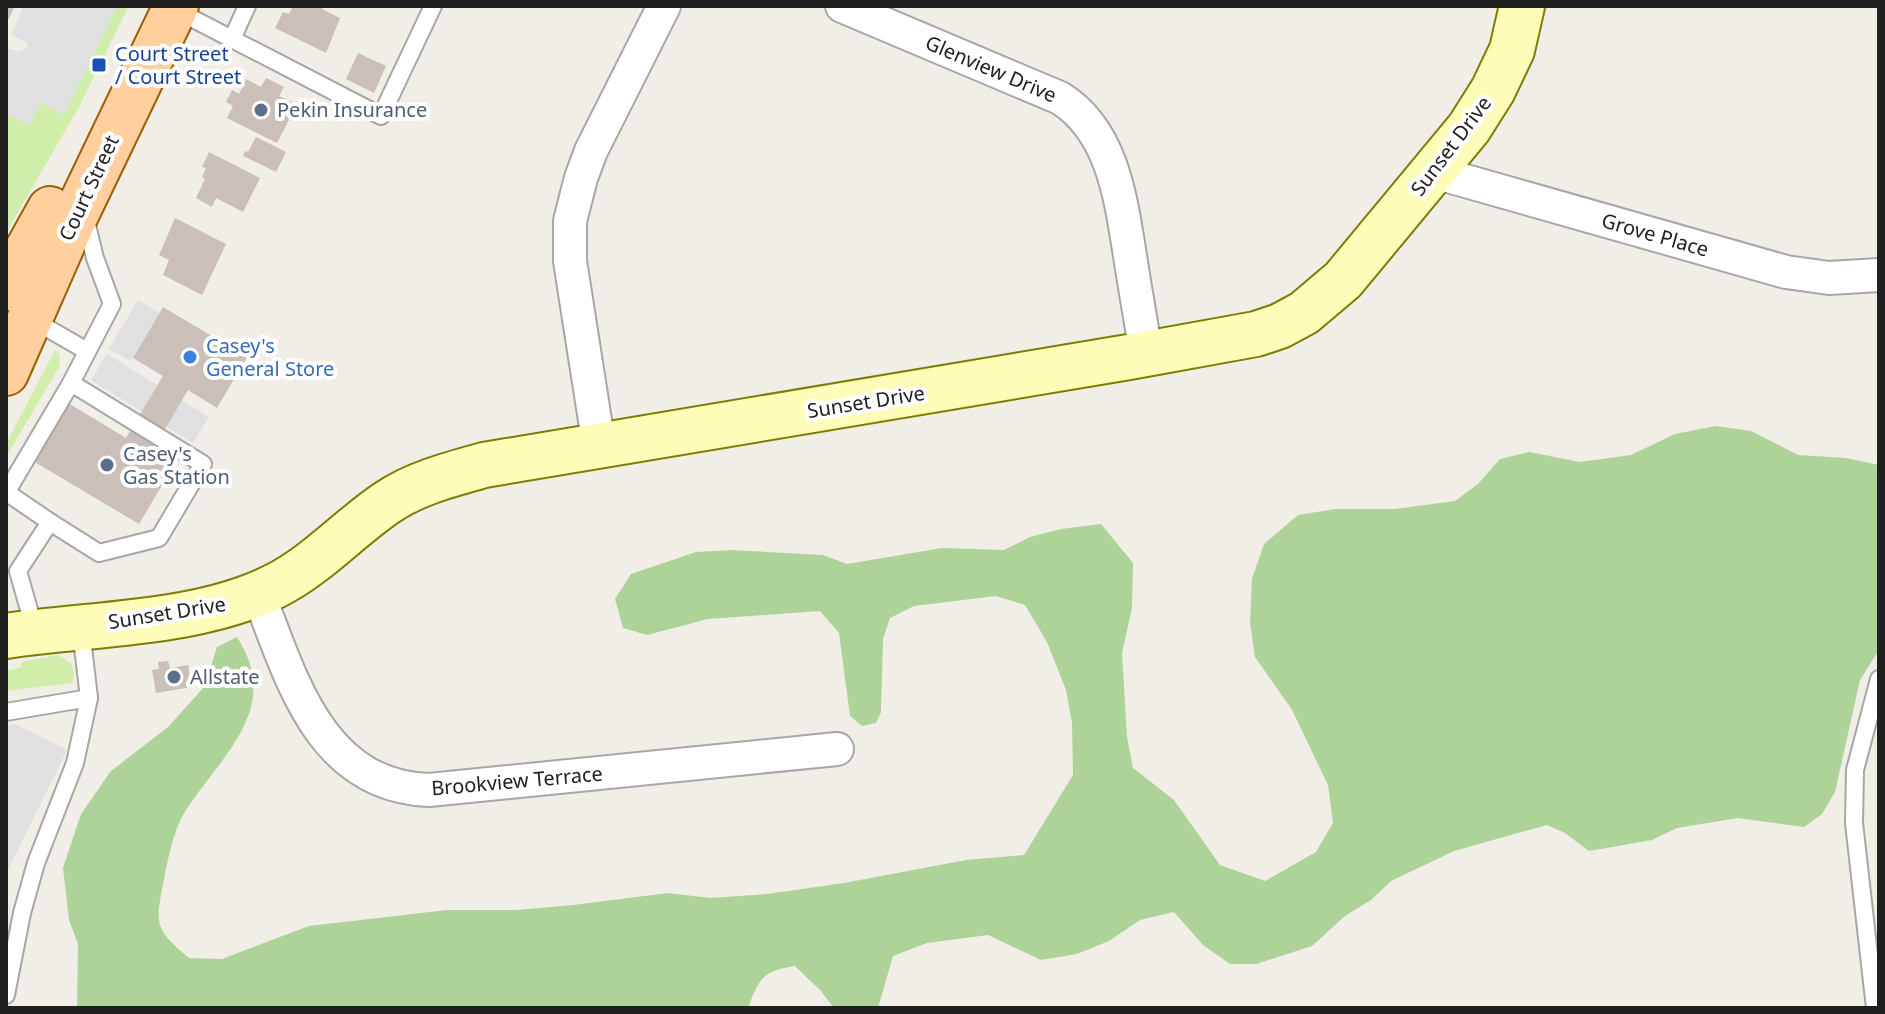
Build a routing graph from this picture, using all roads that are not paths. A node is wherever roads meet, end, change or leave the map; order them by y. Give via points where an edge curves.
1 (247, 6) edge
2 (433, 6) edge
3 (664, 6) edge
4 (842, 6) edge
5 (1522, 6) edge
6 (172, 7) edge
7 (232, 39) junction
8 (1434, 172) junction
9 (48, 230) edge
10 (1879, 275) edge
11 (18, 306) edge
12 (87, 351) junction
13 (1146, 354) junction
14 (6, 373) edge
15 (71, 383) junction
16 (599, 446) junction
17 (6, 492) edge
18 (50, 522) junction
19 (258, 593) junction
20 (80, 627) junction
21 (21, 639) edge
22 (1879, 679) edge
23 (89, 698) junction
24 (6, 712) edge
25 (837, 749) dead end
26 (7, 987) edge
27 (1875, 1008) edge

1 - 7 lane
2 - 7 lane via 381,116
3 - 16 street via 591,151 570,221 570,261
4 - 13 street, Glenview Drive via 1074,107 1097,136 1115,178
5 - 8 street, Sunset Drive via 1512,50 1493,90
6 - 7 lane
6 - 9 main road, Court Street
8 - 10 street, Grove Place via 1786,272 1829,278
8 - 13 street, Sunset Drive via 1343,280 1304,313 1256,334
9 - 11 main road, Court Street
9 - 12 lane via 95,258 112,304
11 - 12 lane
11 - 14 main road, Court Street
12 - 15 lane
13 - 16 street, Sunset Drive
15 - 17 lane
15 - 18 lane via 203,464 159,538 99,553
16 - 19 street, Sunset Drive via 484,465 402,494 307,566
17 - 18 lane
18 - 21 lane via 18,571
19 - 20 street, Sunset Drive via 210,609
19 - 25 street, Brookview Terrace via 290,675 322,735 347,760 399,787 429,790
20 - 21 street, Sunset Drive
20 - 23 lane
22 - 27 lane via 1855,770 1854,823
23 - 24 lane
23 - 26 lane via 75,763 36,863

